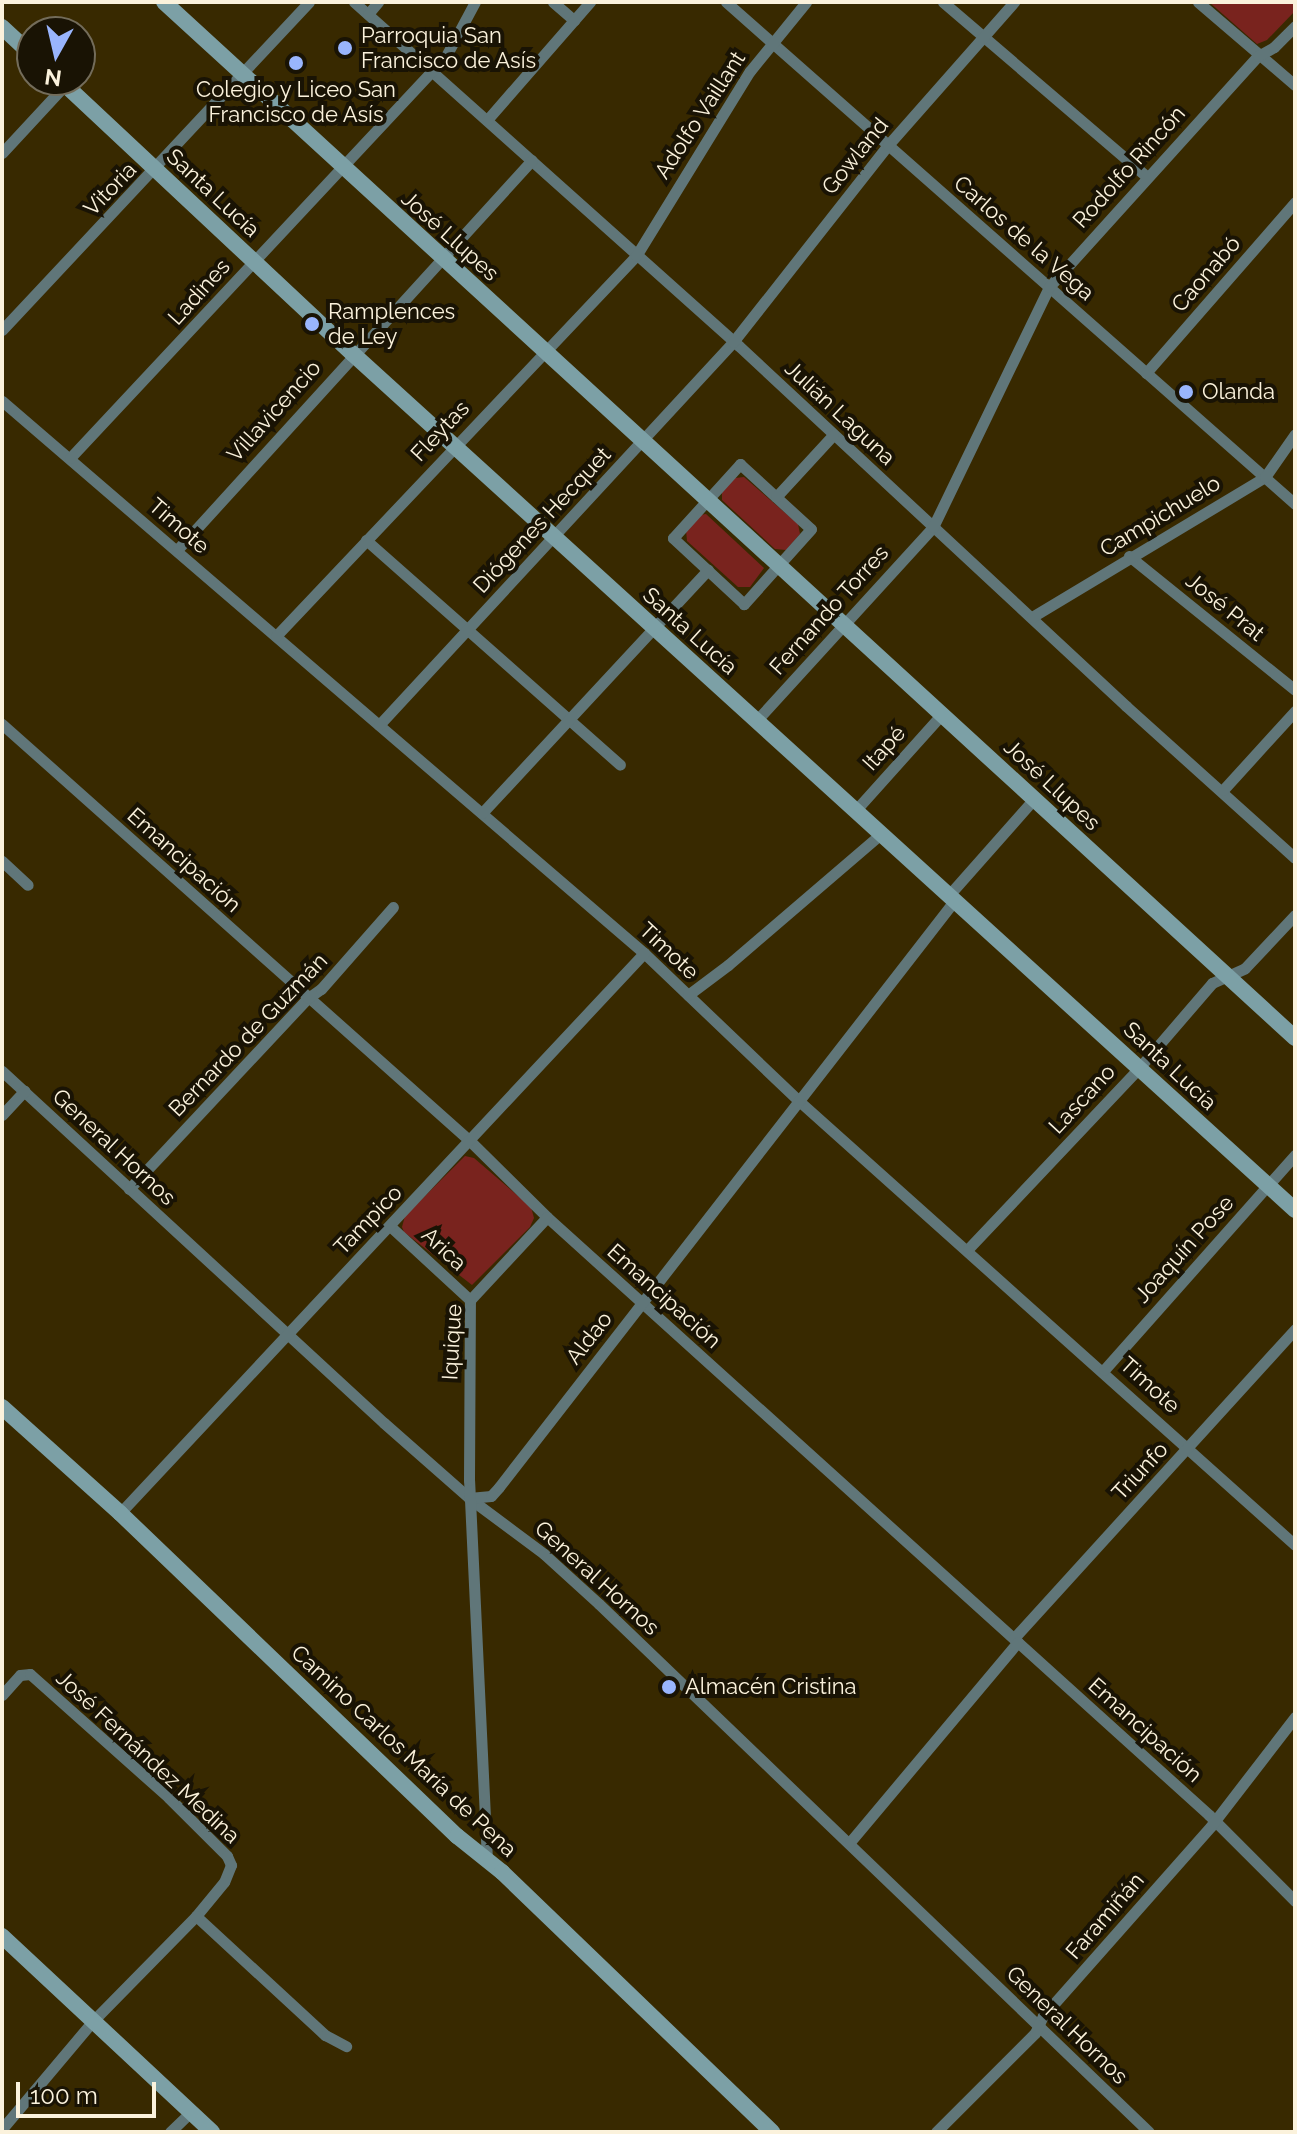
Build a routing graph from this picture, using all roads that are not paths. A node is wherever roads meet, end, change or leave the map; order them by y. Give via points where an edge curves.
1 (164, 2) edge
2 (309, 2) edge
3 (354, 2) edge
4 (378, 2) edge
5 (475, 2) edge
6 (553, 2) edge
7 (590, 2) edge
8 (726, 2) edge
9 (806, 2) edge
10 (943, 2) edge
11 (1014, 2) edge
12 (1198, 2) edge
13 (368, 14) junction
14 (574, 20) junction
15 (1295, 26) edge
16 (983, 38) junction
17 (773, 41) junction
18 (1258, 56) junction
19 (432, 71) junction
20 (242, 75) junction
21 (1295, 85) edge
22 (50, 96) edge
23 (77, 96) edge
24 (487, 120) junction
25 (888, 145) junction
26 (2, 153) edge
27 (532, 160) junction
28 (342, 167) junction
29 (156, 170) junction
30 (1146, 176) junction
31 (1295, 202) edge
32 (636, 256) junction
33 (442, 258) junction
34 (254, 261) junction
35 (1049, 287) junction
36 (2, 330) edge
37 (733, 342) junction
38 (546, 353) junction
39 (353, 354) junction
40 (1146, 373) junction
41 (2, 401) edge
42 (1295, 434) edge
43 (833, 435) junction
44 (643, 441) junction
45 (454, 444) junction
46 (70, 458) junction
47 (1265, 477) junction
48 (776, 497) junction
49 (708, 499) junction
50 (1295, 504) edge
51 (933, 527) junction
52 (554, 536) junction
53 (366, 540) junction
54 (177, 550) junction
55 (1129, 556) junction
56 (778, 566) junction
57 (708, 570) junction
58 (1032, 617) junction
59 (843, 625) junction
60 (654, 628) junction
61 (468, 631) junction
62 (276, 636) junction
63 (1295, 690) edge
64 (1295, 711) edge
65 (943, 713) junction
66 (566, 720) junction
67 (756, 721) junction
68 (2, 724) edge
69 (379, 725) junction
70 (620, 765) dead end
71 (1223, 790) junction
72 (1034, 799) junction
73 (855, 811) junction
74 (482, 813) junction
75 (881, 834) junction
76 (1295, 858) edge
77 (2, 861) edge
78 (28, 885) dead end
79 (952, 898) junction
80 (393, 907) dead end
81 (1295, 915) edge
82 (644, 953) junction
83 (1227, 976) junction
84 (688, 995) junction
85 (308, 998) junction
86 (1295, 1038) edge
87 (1139, 1068) junction
88 (2, 1071) edge
89 (24, 1091) junction
90 (799, 1101) junction
91 (2, 1115) edge
92 (470, 1141) junction
93 (1295, 1155) edge
94 (1268, 1185) junction
95 (129, 1189) junction
96 (1295, 1210) edge
97 (547, 1217) junction
98 (391, 1227) junction
99 (968, 1249) junction
100 (470, 1300) junction
101 (642, 1302) junction
102 (1295, 1329) edge
103 (287, 1334) junction
104 (1104, 1370) junction
105 (2, 1407) edge
106 (1189, 1447) junction
107 (469, 1498) junction
108 (120, 1513) junction
109 (1295, 1545) edge
110 (1016, 1640) junction
111 (2, 1695) edge
112 (1295, 1717) edge
113 (1214, 1820) junction
114 (850, 1842) junction
115 (487, 1860) junction
116 (1295, 1901) edge
117 (196, 1916) junction
118 (2, 1936) edge
119 (92, 2022) junction
120 (1039, 2026) junction
121 (346, 2046) dead end
122 (191, 2112) junction
123 (1138, 2121) junction
124 (2, 2129) edge
125 (170, 2132) edge
126 (212, 2132) edge
127 (772, 2132) edge
128 (936, 2132) edge
129 (1127, 2132) edge
130 (1149, 2132) edge

1 - 20 street, José Llupes
2 - 20 street, Vitoria
3 - 13 street, Julián Laguna
4 - 13 street
5 - 19 street, Ladines via 453,45
6 - 14 street
7 - 14 street
8 - 17 street, Carlos de la Vega
9 - 17 street, Adolfo Vaillant
10 - 16 street
11 - 16 street, Gowland
12 - 18 street
13 - 19 street, Julián Laguna
14 - 24 street
15 - 18 street, Rodolfo Rincón
16 - 25 street, Gowland
16 - 30 street
17 - 25 street, Carlos de la Vega
17 - 32 street, Adolfo Vaillant
18 - 21 street
18 - 30 street, Rodolfo Rincón
19 - 24 street, Julián Laguna
19 - 28 street, Ladines
20 - 28 street, José Llupes
20 - 29 street, Vitoria
22 - 26 street
23 - 29 street, Santa Lucía
24 - 27 street, Julián Laguna
25 - 35 street, Carlos de la Vega
25 - 37 street, Gowland
27 - 32 street, Julián Laguna
27 - 33 street, Villavicencio
28 - 33 street, José Llupes
28 - 34 street, Ladines
29 - 34 street, Santa Lucía
29 - 36 street, Vitoria
30 - 35 street, Rodolfo Rincón
31 - 40 street, Caonabó
32 - 37 street, Julián Laguna
32 - 38 street, Fleytas
33 - 38 street, José Llupes
33 - 39 street, Villavicencio
34 - 39 street, Santa Lucía
34 - 46 street, Ladines
35 - 40 street, Carlos de la Vega
35 - 51 street, Rodolfo Rincón
37 - 43 street, Julián Laguna
37 - 44 street, Diógenes Hecquet
38 - 44 street, José Llupes
38 - 45 street, Fleytas
39 - 45 street, Santa Lucía
39 - 54 street, Villavicencio
40 - 47 street, Carlos de la Vega
41 - 46 street, Timote
42 - 47 street, Campichuelo
43 - 48 street
43 - 51 street, Julián Laguna
44 - 49 street, José Llupes
44 - 52 street, Diógenes Hecquet
45 - 52 street, Santa Lucía
45 - 53 street, Fleytas
46 - 54 street, Timote
47 - 50 street, Carlos de la Vega
47 - 55 street, Campichuelo
48 - 49 street via 740,464
48 - 56 street via 811,529
49 - 56 street, José Llupes
49 - 57 street via 673,538
51 - 58 street, Julián Laguna
51 - 59 street, Fernando Torres
52 - 60 street, Santa Lucía
52 - 61 street, Diógenes Hecquet
53 - 61 street
53 - 62 street, Fleytas
54 - 62 street, Timote
55 - 58 street, Campichuelo
55 - 63 street, José Prat
56 - 57 street via 744,604
56 - 59 street, José Llupes
57 - 60 street
58 - 71 street, Julián Laguna
59 - 65 street, José Llupes
59 - 67 street, Fernando Torres
60 - 66 street
60 - 67 street, Santa Lucía
61 - 66 street
61 - 69 street, Diógenes Hecquet
62 - 69 street, Timote
64 - 71 street
65 - 72 street, José Llupes
65 - 73 street, Itapé
66 - 70 street
66 - 74 street
67 - 73 street, Santa Lucía
68 - 85 street, Emancipación
69 - 74 street, Timote
71 - 76 street, Julián Laguna
72 - 79 street, Aldao
72 - 83 street, José Llupes
73 - 75 street, Santa Lucía
74 - 82 street, Timote
75 - 79 street, Santa Lucía
75 - 84 street
77 - 78 street
79 - 87 street, Santa Lucía
79 - 90 street, Aldao
80 - 85 street, Bernardo de Guzmán
81 - 83 street, Lascano via 1245,968
82 - 84 street, Timote
82 - 92 street, Tampico
83 - 86 street, José Llupes
83 - 87 street, Lascano via 1212,983
84 - 90 street, Timote
85 - 92 street, Emancipación
85 - 95 street, Bernardo de Guzmán
87 - 94 street, Santa Lucía
87 - 99 street, Lascano
88 - 89 street, General Hornos
89 - 91 street
89 - 95 street, General Hornos
90 - 99 street, Timote
90 - 101 street, Aldao
92 - 97 street, Emancipación
92 - 98 street, Tampico
93 - 94 street, Joaquín Pose
94 - 96 street, Santa Lucía
94 - 104 street, Joaquín Pose
95 - 103 street, General Hornos
97 - 100 street, Iquique
97 - 101 street, Emancipación
98 - 100 street, Arica
98 - 103 street, Tampico
99 - 104 street, Timote
100 - 107 street, Iquique
101 - 107 street, Aldao via 499,1487 491,1496
101 - 110 street, Emancipación
102 - 106 street, Triunfo
103 - 107 street, General Hornos
103 - 108 street, Tampico
104 - 106 street, Timote
105 - 108 street, Camino Carlos María de Pena
106 - 109 street, Timote
106 - 110 street, Triunfo
107 - 114 street, General Hornos via 544,1554
107 - 115 street
108 - 115 street, Camino Carlos María de Pena
110 - 113 street, Emancipación
110 - 114 street, Triunfo
111 - 117 street, José Fernández Medina via 23,1674 30,1674 227,1856 229,1875
112 - 113 street, Faramiñán
113 - 116 street, Emancipación
113 - 120 street, Faramiñán
114 - 120 street, General Hornos
115 - 127 street, Camino Carlos María de Pena
117 - 119 street, José Fernández Medina
117 - 121 street via 325,2035
118 - 119 street
119 - 122 street
119 - 124 street, José Fernández Medina
120 - 123 street, General Hornos
120 - 128 street, Faramiñán
122 - 125 street
122 - 126 street
123 - 129 street
123 - 130 street, General Hornos

